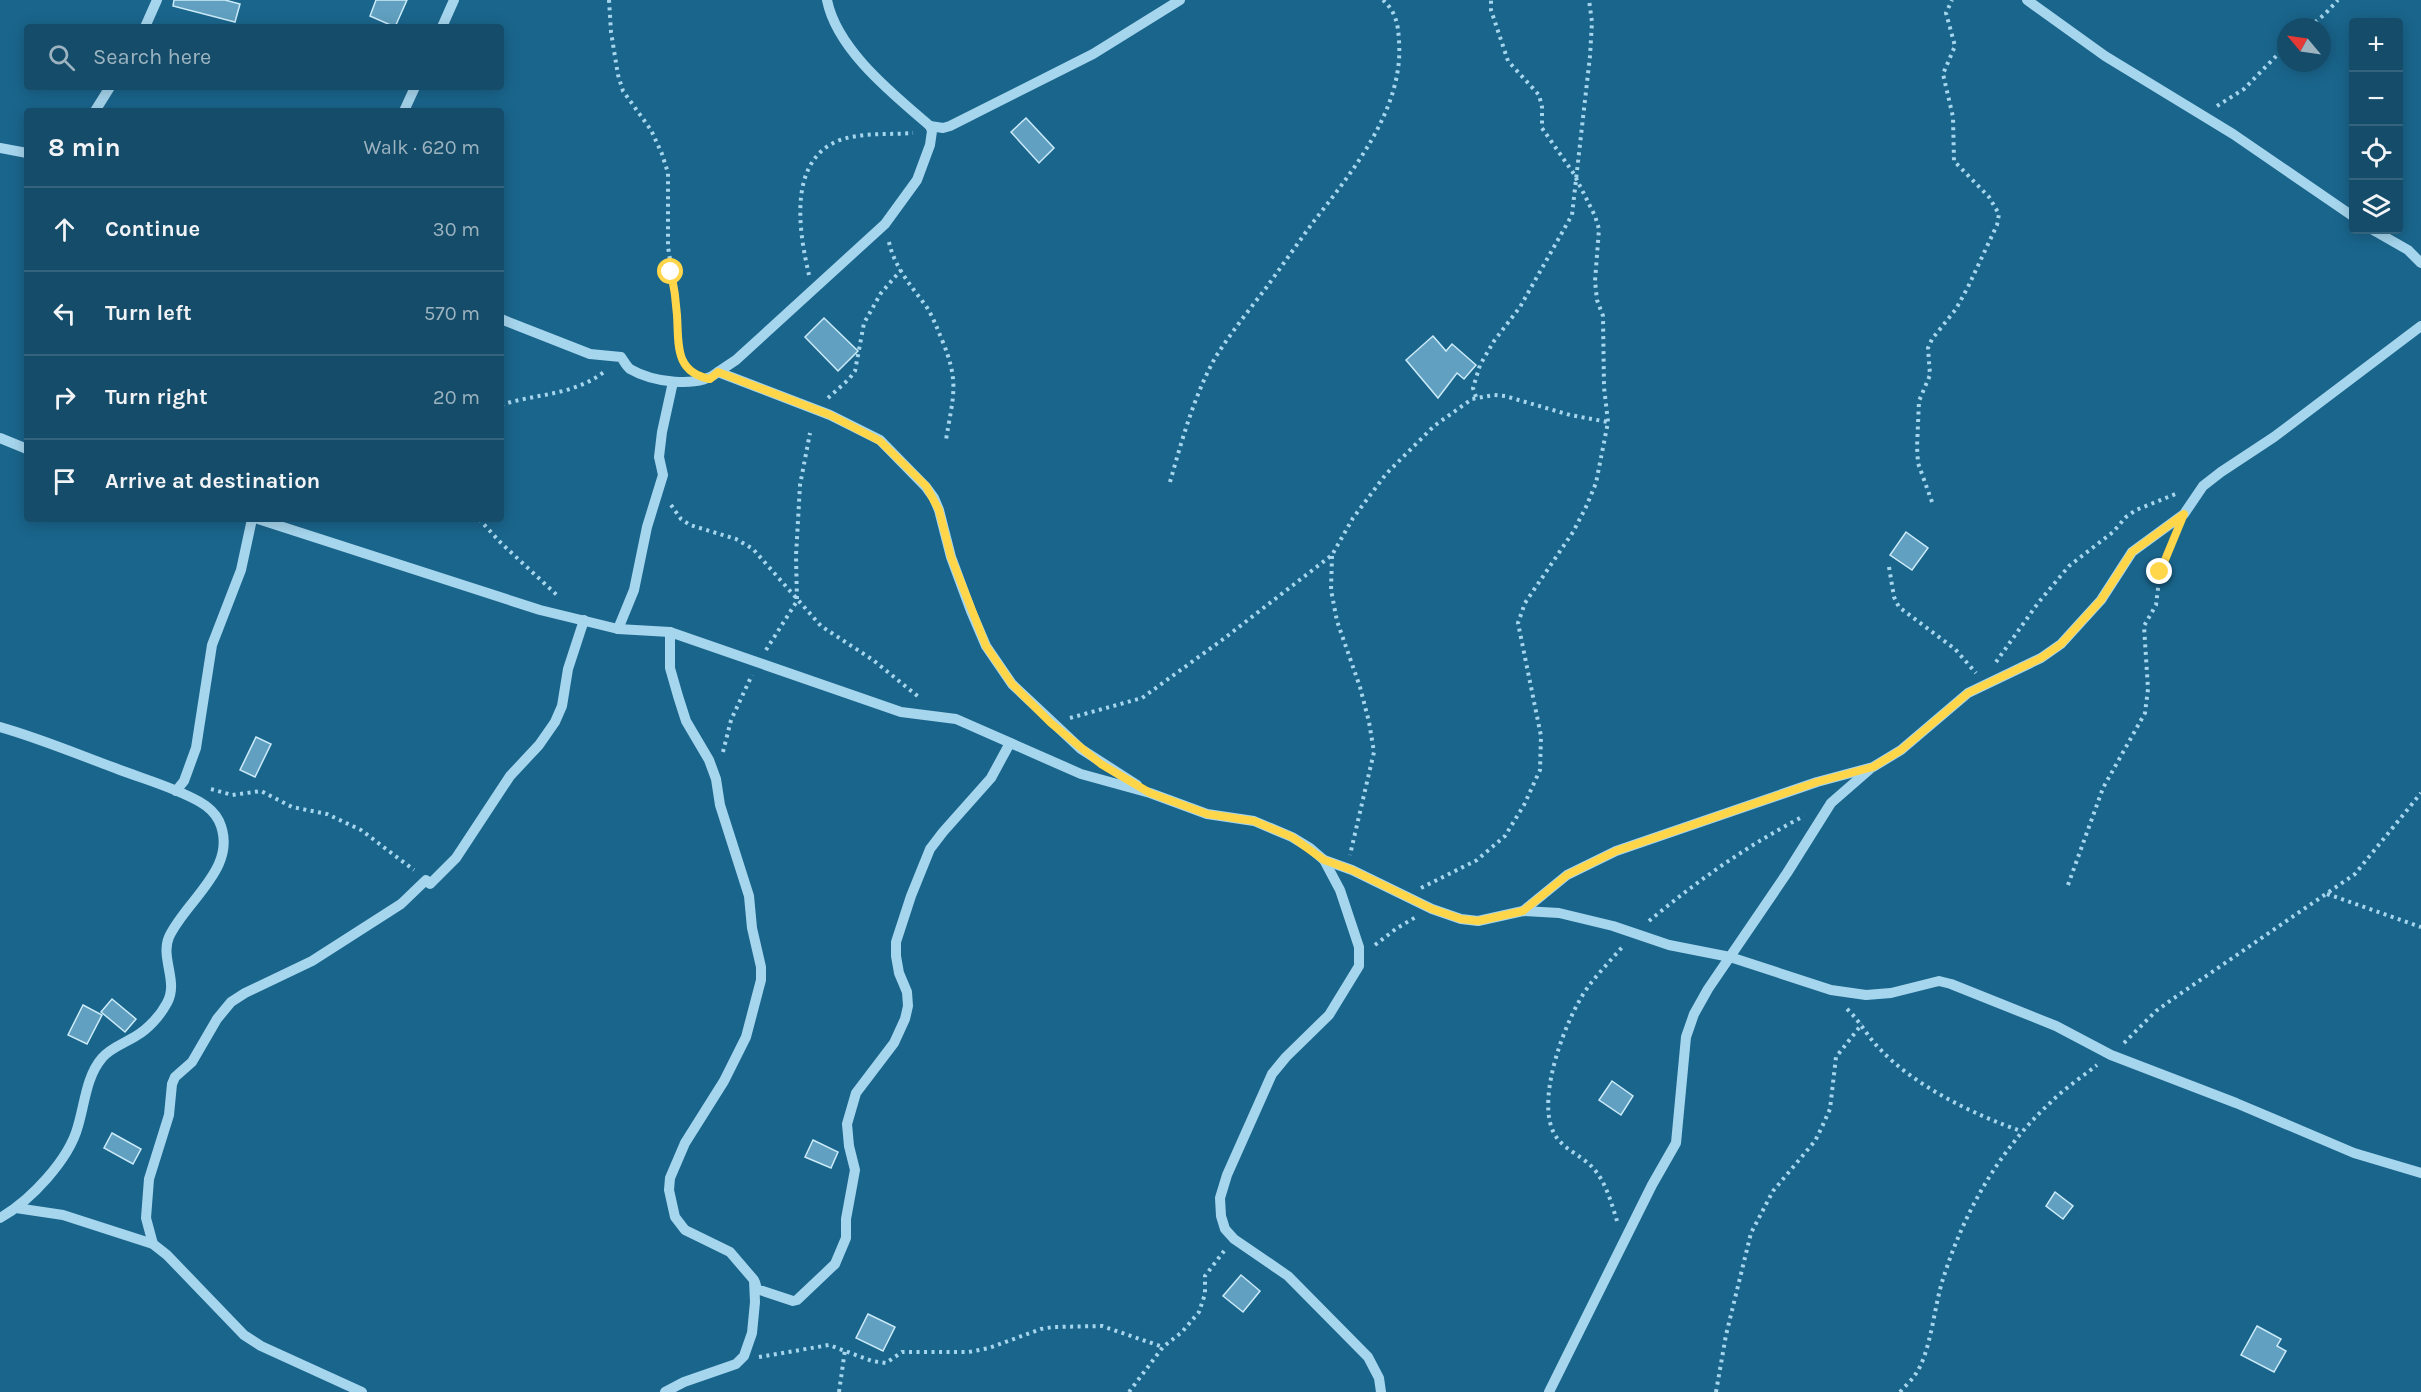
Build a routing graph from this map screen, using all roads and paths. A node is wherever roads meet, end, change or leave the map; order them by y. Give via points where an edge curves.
1 (157, 0) edge
2 (453, 0) edge
3 (609, 0) edge
4 (827, 0) edge
5 (1180, 0) edge
6 (1383, 0) edge
7 (1491, 0) edge
8 (1589, 0) edge
9 (1952, 0) edge
10 (2027, 0) edge
11 (2338, 0) edge
12 (2320, 18) edge
13 (146, 24) edge
14 (443, 24) edge
15 (2277, 55) edge
16 (108, 90) edge
17 (414, 90) edge
18 (97, 108) edge
19 (405, 108) edge
20 (2202, 116) junction
21 (931, 128) junction
22 (0, 148) edge
23 (24, 152) edge
24 (1576, 177) junction
25 (2349, 214) edge
26 (885, 224) junction
27 (2380, 234) edge
28 (2421, 263) edge
29 (901, 270) junction
30 (815, 286) junction
31 (504, 320) edge
32 (2421, 326) edge
33 (621, 357) junction
34 (714, 376) junction
35 (673, 382) junction
36 (1476, 398) junction
37 (827, 399) dead end
38 (504, 404) edge
39 (1608, 422) junction
40 (810, 433) dead end
41 (0, 438) edge
42 (946, 440) dead end
43 (24, 448) edge
44 (663, 476) junction
45 (1170, 482) dead end
46 (2185, 491) dead end
47 (1932, 501) dead end
48 (251, 522) edge
49 (267, 522) edge
50 (482, 522) edge
51 (2173, 540) dead end
52 (1332, 555) junction
53 (1889, 567) dead end
54 (797, 601) junction
55 (579, 619) junction
56 (618, 629) junction
57 (670, 632) junction
58 (757, 664) junction
59 (1988, 669) dead end
60 (1968, 693) junction
61 (924, 702) dead end
62 (1051, 723) junction
63 (0, 727) edge
64 (1010, 743) junction
65 (1873, 767) junction
66 (716, 779) junction
67 (179, 787) junction
68 (1150, 793) junction
69 (2421, 793) edge
70 (1831, 803) junction
71 (1324, 860) junction
72 (1352, 870) junction
73 (426, 880) junction
74 (2068, 885) dead end
75 (2326, 894) junction
76 (1405, 896) junction
77 (1432, 909) junction
78 (1523, 911) junction
79 (2421, 927) edge
80 (1633, 935) junction
81 (1359, 947) junction
82 (1730, 957) junction
83 (1831, 990) junction
84 (1862, 1024) junction
85 (2111, 1055) junction
86 (2021, 1131) junction
87 (2421, 1173) edge
88 (16, 1208) junction
89 (0, 1218) edge
90 (1628, 1237) junction
91 (1234, 1239) junction
92 (153, 1244) junction
93 (754, 1280) junction
94 (1163, 1347) junction
95 (845, 1350) junction
96 (740, 1360) junction
97 (362, 1392) edge
98 (665, 1392) edge
99 (838, 1392) edge
100 (1129, 1392) edge
101 (1381, 1392) edge
102 (1549, 1392) edge
103 (1716, 1392) edge
104 (1900, 1392) edge

1 - 13 street
2 - 14 street
3 - 34 path via 622,90 651,130 668,173 668,247 676,297 677,343 686,366 697,376
4 - 21 street via 837,27 866,66
5 - 21 street via 1093,54 1017,94 950,126
6 - 45 path via 1398,26 1400,71 1392,94 1368,147 1343,186 1215,358
7 - 24 path via 1508,61 1539,95 1542,128
8 - 24 path via 1590,56
9 - 47 path via 1946,13 1955,46 1943,74 1953,117 1954,161 1989,197 1999,214 1968,287 1928,348 1930,375 1919,401 1917,447 1918,463
10 - 20 street via 2105,56
11 - 12 path
15 - 20 path via 2244,89
16 - 18 street
17 - 19 street
20 - 25 street
21 - 26 street via 927,155 916,180
21 - 30 path via 891,135 867,134 839,141 812,160 805,172 800,214 808,275
22 - 23 street
24 - 36 path via 1572,215 1530,291 1480,364 1473,388
24 - 39 path via 1599,229 1595,281 1603,316
26 - 29 path via 892,255
26 - 30 street
27 - 28 street via 2408,250
29 - 37 path via 881,293 864,323 855,371
29 - 42 path via 931,314 952,364 953,400
30 - 34 street
31 - 33 street via 590,354
32 - 60 street via 2204,486 2184,514 2132,552 2101,600 2061,644 2041,658
33 - 35 street via 628,368
33 - 38 path via 592,381 560,393
34 - 35 street
34 - 62 street via 830,415 880,441 926,486 939,510 951,557 986,646 1012,684
35 - 44 street via 659,457
36 - 39 path via 1505,396
36 - 52 path via 1434,426 1400,458 1353,518
39 - 76 path via 1596,483 1586,507 1525,603 1518,622 1541,736 1540,770 1505,836 1477,860
40 - 54 path via 800,485
41 - 43 street
44 - 54 path via 668,500 681,519 753,549
44 - 56 street via 634,590
46 - 59 path via 2136,510 2069,566
48 - 67 street via 241,570 214,635 195,748
49 - 55 street
50 - 55 path
51 - 74 path via 2160,572 2156,604 2144,626 2148,689 2145,713 2103,788
52 - 62 path via 1142,698
52 - 72 path via 1331,590 1337,621 1360,687 1374,752 1349,860
53 - 60 path via 1899,607 1955,649 1979,676
54 - 58 path
54 - 61 path via 821,626 873,660
55 - 56 street
55 - 73 street via 562,706 555,722 510,776 456,858 430,884
56 - 57 street
57 - 58 street
57 - 66 street via 670,668 686,721
58 - 64 street via 901,712 956,719
58 - 66 path via 731,720
60 - 65 street via 1901,750
62 - 68 street via 1101,764
63 - 67 street
64 - 68 street via 1081,774
64 - 93 street via 991,778 930,849 902,920 896,956 908,1006 901,1031 855,1093 851,1107 847,1124 855,1170 841,1253 835,1264 797,1300 757,1289
65 - 70 street
65 - 78 street via 1817,782 1616,851 1567,875
66 - 93 street via 720,805 749,896 761,980 746,1037 685,1143 669,1190 675,1217 686,1230 730,1252
67 - 73 path via 232,795 261,791 292,807 327,814 361,830
67 - 88 street via 212,812 220,823 223,847 215,873 170,936 166,955 171,989 168,1002 142,1032 102,1058 93,1073 70,1145
68 - 71 street via 1207,814 1254,821 1292,837
69 - 75 path via 2355,874
70 - 80 path via 1742,851
70 - 82 street
71 - 72 street
71 - 81 street via 1340,890
72 - 76 street
73 - 92 street via 401,904 312,961 231,1002 217,1019 192,1062 172,1081 169,1114 149,1179 146,1218
75 - 79 path
75 - 85 path via 2156,1011
76 - 77 street
77 - 78 street via 1478,921
77 - 81 path via 1374,945
78 - 80 street via 1559,913
80 - 82 street
80 - 90 path via 1588,987 1572,1014 1552,1071 1548,1108 1551,1128 1558,1140 1590,1165
81 - 91 street via 1359,966 1329,1015 1272,1074 1227,1175 1220,1198 1221,1216
82 - 83 street
82 - 90 street via 1694,1014 1686,1037 1676,1143
83 - 84 path
83 - 85 street via 1866,995 1945,982 2056,1026
84 - 86 path via 1879,1049 1905,1071 1962,1106
84 - 103 path via 1836,1057 1830,1109 1815,1141 1773,1191 1750,1233
85 - 86 path via 2052,1100
85 - 87 street via 2354,1153
86 - 104 path via 1993,1170 1965,1221 1942,1281 1923,1358 1916,1374
88 - 89 street
88 - 92 street via 63,1215
90 - 102 street
91 - 94 path via 1205,1276 1200,1312
91 - 101 street via 1288,1276 1319,1305 1368,1357
92 - 97 street via 244,1335
93 - 96 street via 752,1333
94 - 95 path via 1102,1326 1041,1329 969,1352 902,1352 886,1363
94 - 100 path
95 - 96 path via 820,1345
95 - 99 path
96 - 98 street

